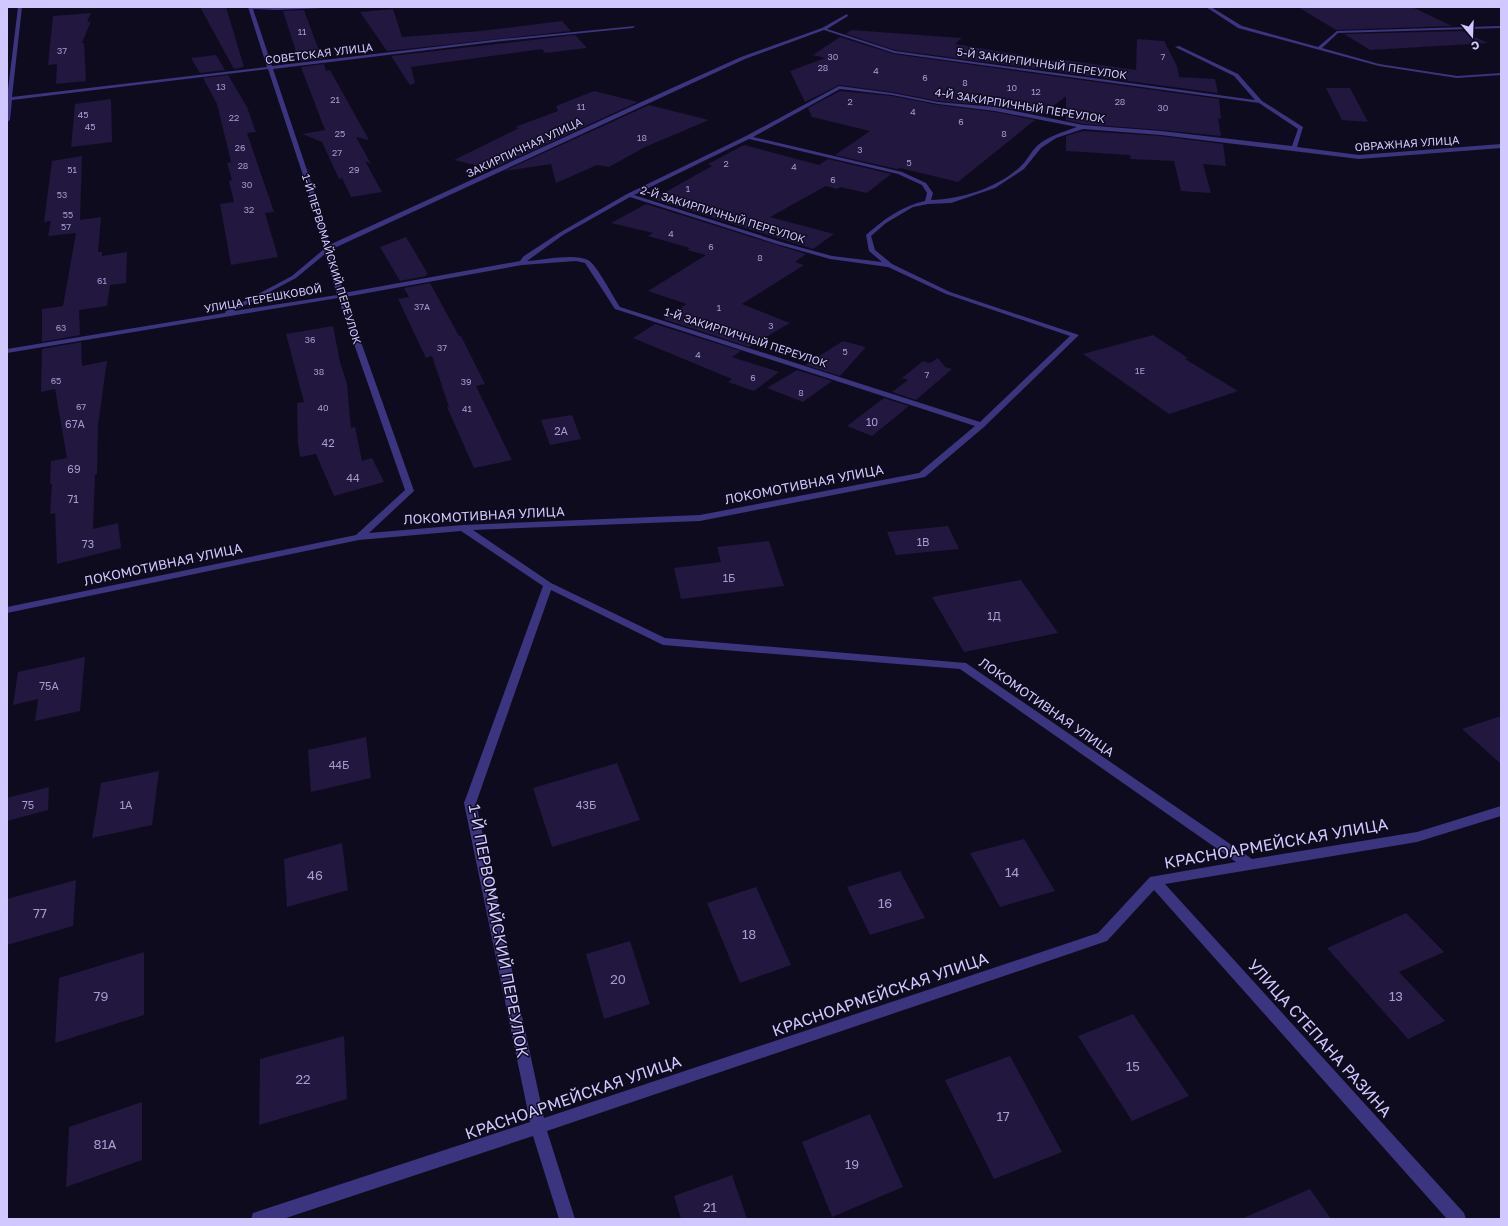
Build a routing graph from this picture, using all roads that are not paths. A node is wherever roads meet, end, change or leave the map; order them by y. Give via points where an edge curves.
1 (20, 7) edge
2 (250, 7) edge
3 (344, 7) edge
4 (1208, 7) edge
5 (847, 14) dead end
6 (633, 27) dead end
7 (1501, 27) edge
8 (824, 29) junction
9 (1177, 47) dead end
10 (1320, 49) junction
11 (271, 68) junction
12 (1501, 74) edge
13 (9, 99) edge
14 (1260, 102) junction
15 (7, 120) edge
16 (1083, 127) junction
17 (748, 137) junction
18 (1501, 146) edge
19 (1294, 148) junction
20 (629, 195) junction
21 (928, 202) junction
22 (327, 249) junction
23 (522, 263) junction
24 (890, 264) junction
25 (341, 296) junction
26 (219, 316) junction
27 (7, 351) edge
28 (982, 425) junction
29 (463, 528) junction
30 (359, 537) junction
31 (548, 585) junction
32 (7, 610) edge
33 (1501, 811) edge
34 (1250, 865) junction
35 (1154, 881) junction
36 (538, 1127) junction
37 (259, 1219) edge
38 (567, 1219) edge
39 (1458, 1219) edge

1 - 13 street
2 - 3 street via 276,10
2 - 11 street, 1-Й ПЕРВОМАЙСКИЙ ПЕРЕУЛОК
4 - 10 street via 1240,27
5 - 8 street, ЗАКИРПИЧНАЯ УЛИЦА
6 - 11 street, СОВЕТСКАЯ УЛИЦА
7 - 10 street via 1337,32
8 - 14 street, 5-Й ЗАКИРПИЧНЫЙ ПЕРЕУЛОК via 894,52
8 - 22 street, ЗАКИРПИЧНАЯ УЛИЦА via 742,58
9 - 14 street via 1236,75
10 - 12 street via 1379,65 1457,77
11 - 13 street, СОВЕТСКАЯ УЛИЦА
11 - 22 street, 1-Й ПЕРВОМАЙСКИЙ ПЕРЕУЛОК via 321,221
13 - 15 street
14 - 19 street via 1301,128
16 - 17 street, 4-Й ЗАКИРПИЧНЫЙ ПЕРЕУЛОК via 995,109 938,103 839,87
16 - 19 street, 4-Й ЗАКИРПИЧНЫЙ ПЕРЕУЛОК
16 - 21 street, ЛОКОМОТИВНАЯ УЛИЦА via 1054,137 1038,147 1022,168 993,187 951,200
17 - 20 street
17 - 21 street via 900,173 924,184 930,193
18 - 19 street, ОВРАЖНАЯ УЛИЦА via 1359,157
20 - 23 street, 2-Й ЗАКИРПИЧНЫЙ ПЕРЕУЛОК via 561,234 526,257
20 - 24 street, 2-Й ЗАКИРПИЧНЫЙ ПЕРЕУЛОК via 832,258
21 - 24 street, ЛОКОМОТИВНАЯ УЛИЦА via 910,206 884,222 868,236 872,251
22 - 25 street, 1-Й ПЕРВОМАЙСКИЙ ПЕРЕУЛОК
22 - 26 street, ЗАКИРПИЧНАЯ УЛИЦА via 294,277
23 - 25 street, УЛИЦА ТЕРЕШКОВОЙ
23 - 28 street, 1-Й ЗАКИРПИЧНЫЙ ПЕРЕУЛОК via 576,259 587,262 617,308
24 - 28 street, ЛОКОМОТИВНАЯ УЛИЦА via 948,293 1075,334
25 - 26 street, УЛИЦА ТЕРЕШКОВОЙ
25 - 30 street, 1-Й ПЕРВОМАЙСКИЙ ПЕРЕУЛОК via 410,491
26 - 27 street, УЛИЦА ТЕРЕШКОВОЙ
28 - 29 street, ЛОКОМОТИВНАЯ УЛИЦА via 922,475 700,518
29 - 30 street, ЛОКОМОТИВНАЯ УЛИЦА
29 - 31 street
30 - 32 street, ЛОКОМОТИВНАЯ УЛИЦА
31 - 34 street, ЛОКОМОТИВНАЯ УЛИЦА via 663,641 962,666
31 - 36 street, 1-Й ПЕРВОМАЙСКИЙ ПЕРЕУЛОК via 470,803
33 - 34 street, КРАСНОАРМЕЙСКАЯ УЛИЦА via 1417,837
34 - 35 street, КРАСНОАРМЕЙСКАЯ УЛИЦА
35 - 36 street, КРАСНОАРМЕЙСКАЯ УЛИЦА via 1102,937
35 - 39 street, УЛИЦА СТЕПАНА РАЗИНА
36 - 37 street, КРАСНОАРМЕЙСКАЯ УЛИЦА
36 - 38 street, 1-Й ПЕРВОМАЙСКИЙ ПЕРЕУЛОК

